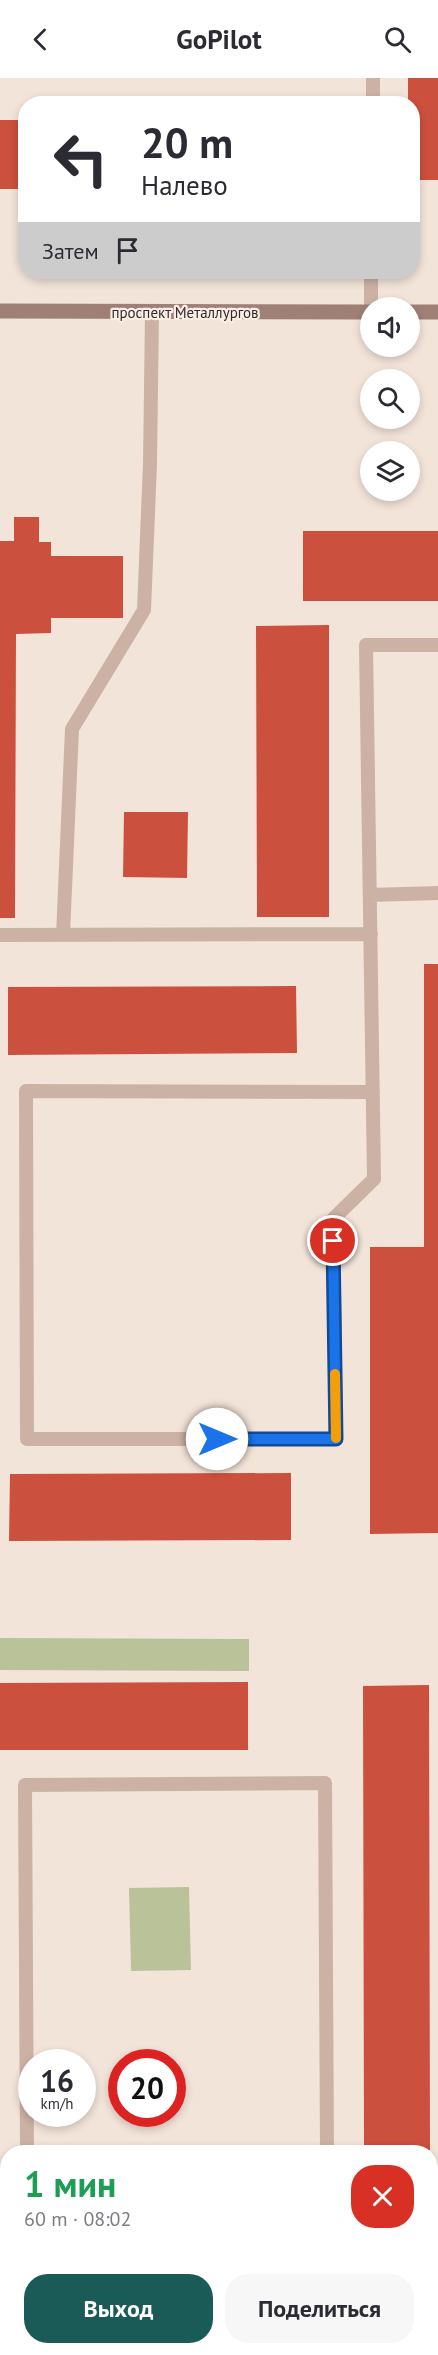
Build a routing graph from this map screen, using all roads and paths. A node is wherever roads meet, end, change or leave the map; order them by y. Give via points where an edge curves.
1 (373, 78) edge
2 (373, 96) edge
3 (371, 279) edge
4 (371, 297) edge
5 (0, 311) edge
6 (152, 312) junction
7 (360, 312) edge
8 (420, 312) edge
9 (438, 312) edge
10 (438, 645) edge
11 (438, 893) edge
12 (370, 895) junction
13 (371, 934) junction
14 (0, 935) edge
15 (63, 935) junction
16 (373, 1092) junction
17 (27, 2145) edge
18 (327, 2145) edge

1 - 2 lane
3 - 4 lane
5 - 6 street, проспект Металлургов
6 - 7 street, проспект Металлургов
6 - 15 lane via 144,610 72,729
8 - 9 street
10 - 12 lane via 366,645
11 - 12 lane
12 - 13 lane
13 - 15 lane
13 - 16 lane
14 - 15 lane
16 - 16 lane via 26,1090 27,1439 336,1439 333,1219 374,1179
17 - 18 lane via 25,1785 313,1783 325,1783

